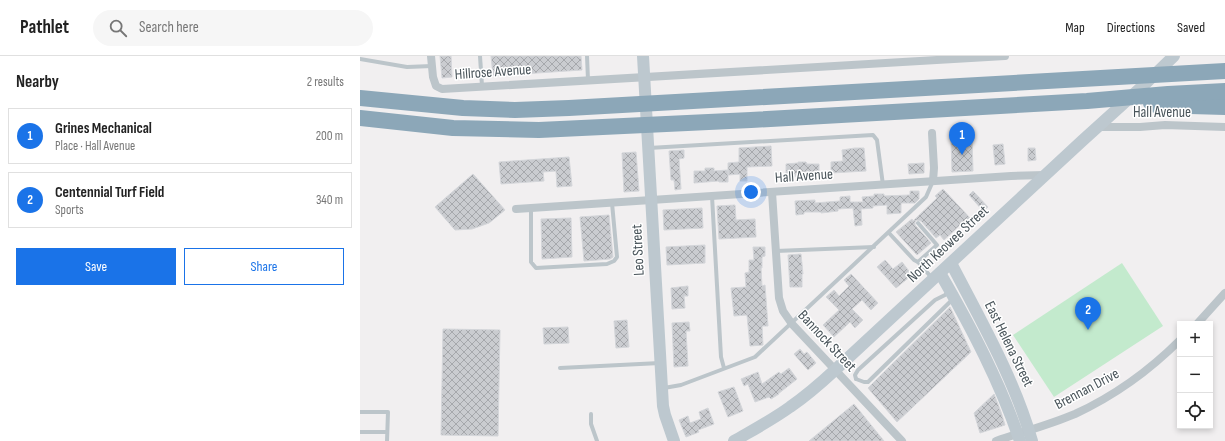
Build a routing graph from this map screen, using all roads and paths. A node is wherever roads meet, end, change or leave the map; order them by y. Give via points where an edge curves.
1 (431, 56) edge
2 (480, 56) edge
3 (587, 56) edge
4 (643, 56) edge
5 (1005, 56) edge
6 (1174, 56) edge
7 (926, 58) edge
8 (360, 59) edge
9 (432, 66) junction
10 (1225, 71) edge
11 (644, 76) junction
12 (588, 80) junction
13 (482, 86) junction
14 (1225, 91) edge
15 (1137, 97) junction
16 (360, 98) edge
17 (1225, 107) edge
18 (360, 118) edge
19 (1098, 126) junction
20 (1225, 127) edge
21 (932, 133) dead end
22 (648, 148) junction
23 (1046, 175) junction
24 (933, 181) junction
25 (883, 184) junction
26 (772, 192) junction
27 (712, 196) junction
28 (652, 200) junction
29 (612, 202) junction
30 (531, 208) junction
31 (516, 209) dead end
32 (918, 223) dead end
33 (889, 233) junction
34 (874, 246) junction
35 (776, 251) junction
36 (918, 262) junction
37 (952, 263) junction
38 (937, 276) junction
39 (964, 288) junction
40 (1225, 293) edge
41 (952, 294) junction
42 (1200, 321) edge
43 (792, 324) junction
44 (992, 342) junction
45 (1177, 343) edge
46 (980, 348) junction
47 (660, 363) junction
48 (560, 368) dead end
49 (724, 368) junction
50 (836, 370) junction
51 (852, 382) junction
52 (662, 389) junction
53 (360, 412) edge
54 (591, 414) dead end
55 (360, 432) edge
56 (387, 432) junction
57 (1025, 437) edge
58 (387, 441) edge
59 (597, 441) edge
60 (674, 441) edge
61 (734, 441) edge
62 (902, 441) edge
63 (996, 441) edge

1 - 9 street
2 - 13 lane
3 - 12 lane
4 - 11 street, Leo Street
5 - 7 street, Hillrose Avenue
6 - 19 street, North Keowee Street
7 - 11 street, Hillrose Avenue
8 - 9 lane via 407,67
9 - 13 street, Hillrose Avenue via 436,86 442,89
10 - 16 highway via 515,110
11 - 12 street, Hillrose Avenue
11 - 22 street, Leo Street
12 - 13 street, Hillrose Avenue
14 - 15 highway
15 - 17 highway via 1156,105
15 - 18 highway via 539,130 453,128
19 - 20 street, Hall Avenue
19 - 23 street, North Keowee Street
21 - 24 street
22 - 25 lane via 873,135 877,140
22 - 28 street, Leo Street
23 - 24 street, Hall Avenue
23 - 37 street, North Keowee Street
24 - 25 street, Hall Avenue
24 - 33 lane via 926,197
25 - 26 street, Hall Avenue
26 - 27 street, Hall Avenue
26 - 35 street, Bannock Street
27 - 28 street, Hall Avenue
27 - 49 lane via 721,357
28 - 29 street, Hall Avenue
28 - 47 street, Leo Street
29 - 30 street, Hall Avenue
29 - 30 lane via 617,257 607,264 536,268 531,262
30 - 31 street, Hall Avenue
32 - 36 lane via 937,245
33 - 34 lane
33 - 36 lane
34 - 35 lane
34 - 43 lane
35 - 43 street, Bannock Street via 781,306
36 - 38 lane
37 - 38 street, North Keowee Street
37 - 39 street, East Helena Street
38 - 41 street, East Helena Street
38 - 50 street, North Keowee Street
39 - 41 lane
39 - 44 street, East Helena Street
40 - 42 street
41 - 46 street, East Helena Street
41 - 51 lane via 940,297 930,305 858,370
41 - 51 lane via 868,382
43 - 49 lane via 755,357
43 - 50 street, Bannock Street
44 - 46 lane
44 - 57 street, East Helena Street via 1016,394
45 - 57 street, Brennan Drive via 1147,370 1117,391
46 - 57 street, East Helena Street
47 - 48 lane
47 - 52 street, Leo Street
49 - 52 lane via 681,385
50 - 51 street, Bannock Street
50 - 61 street, North Keowee Street via 790,408
51 - 62 street, Bannock Street
52 - 60 street, Leo Street via 665,415
53 - 56 lane via 388,412
54 - 59 lane via 590,424
55 - 56 lane
56 - 58 lane
57 - 63 street, Brennan Drive

